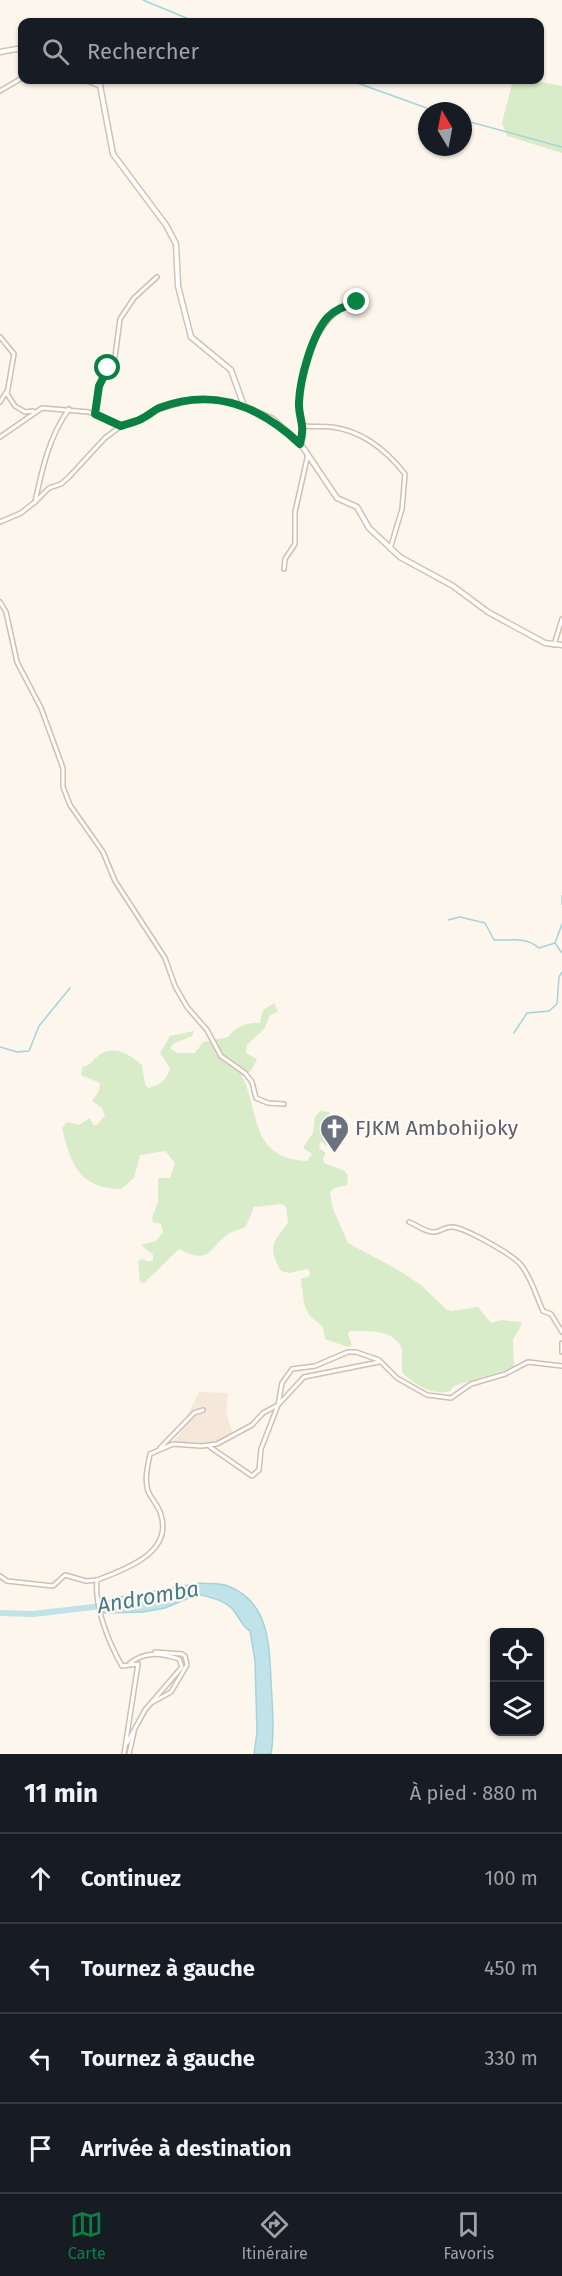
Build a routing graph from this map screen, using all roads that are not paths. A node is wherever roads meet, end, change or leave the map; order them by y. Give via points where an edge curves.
1 (18, 49) edge
2 (0, 52) edge
3 (18, 80) edge
4 (96, 84) edge
5 (101, 86) joint
6 (0, 91) edge
7 (157, 277) dead end
8 (361, 301) dead end
9 (0, 338) edge
10 (8, 390) junction
11 (0, 402) edge
12 (244, 406) junction
13 (69, 409) junction
14 (35, 411) junction
15 (95, 414) junction
16 (121, 426) junction
17 (304, 426) junction
18 (0, 436) edge
19 (300, 444) junction
20 (308, 454) junction
21 (35, 502) junction
22 (0, 522) edge
23 (390, 549) junction
24 (284, 569) dead end
25 (0, 602) edge
26 (562, 619) edge
27 (554, 645) junction
28 (562, 645) edge
29 (285, 1104) dead end
30 (409, 1222) dead end
31 (562, 1332) edge
32 (562, 1343) edge
33 (562, 1352) edge
34 (380, 1362) junction
35 (562, 1366) edge
36 (278, 1404) junction
37 (203, 1410) dead end
38 (208, 1446) junction
39 (159, 1449) junction
40 (0, 1576) edge
41 (97, 1580) junction
42 (142, 1656) junction
43 (127, 1665) junction
44 (151, 1703) junction
45 (136, 1724) junction
46 (124, 1747) junction
47 (124, 1754) edge
48 (129, 1754) edge

1 - 2 street
3 - 6 street
4 - 5 street
5 - 12 street via 113,154 176,244 178,286 191,337 231,370
7 - 15 street via 134,298 120,319 115,357 99,386
8 - 17 street via 328,317 317,337 299,400
9 - 10 street via 14,354
10 - 11 street
10 - 14 street via 15,406 25,412
12 - 16 street via 223,400 192,400 158,409
12 - 19 street via 273,419
13 - 14 street
13 - 15 street
13 - 21 street via 40,471
14 - 18 street
15 - 16 street
16 - 21 street via 69,477
17 - 19 street
17 - 23 street via 333,427 366,438 405,474 402,509
19 - 20 street
20 - 23 street via 337,498 357,507 369,528
20 - 24 street via 295,512 295,544
21 - 22 street
23 - 27 street via 488,612
25 - 29 street via 6,612 17,662 63,768 63,787 70,805 103,852 115,881 165,958 187,1007 207,1030 221,1056 245,1073 256,1098
26 - 27 street
27 - 28 street
30 - 31 street via 435,1232 447,1227 465,1231 513,1257 536,1290 543,1311 550,1314
32 - 33 street
34 - 35 street via 397,1378 427,1395 452,1398 471,1384 528,1362
34 - 36 street via 304,1377
34 - 36 street via 365,1354 348,1352 315,1366 292,1369 282,1383
36 - 38 street via 248,1427
36 - 38 street via 252,1476
37 - 39 street via 194,1413
38 - 39 street via 173,1444
39 - 41 street via 150,1454 146,1480 164,1531 157,1546 142,1560
40 - 41 street via 7,1581 53,1586 65,1575
41 - 43 street via 102,1616 117,1657 122,1666
42 - 43 street
42 - 44 street via 165,1655 181,1662 179,1673
42 - 44 street via 166,1651 182,1654 187,1662 171,1692
43 - 46 street via 138,1664 139,1669
44 - 45 street
45 - 46 street
45 - 48 street
46 - 47 street

